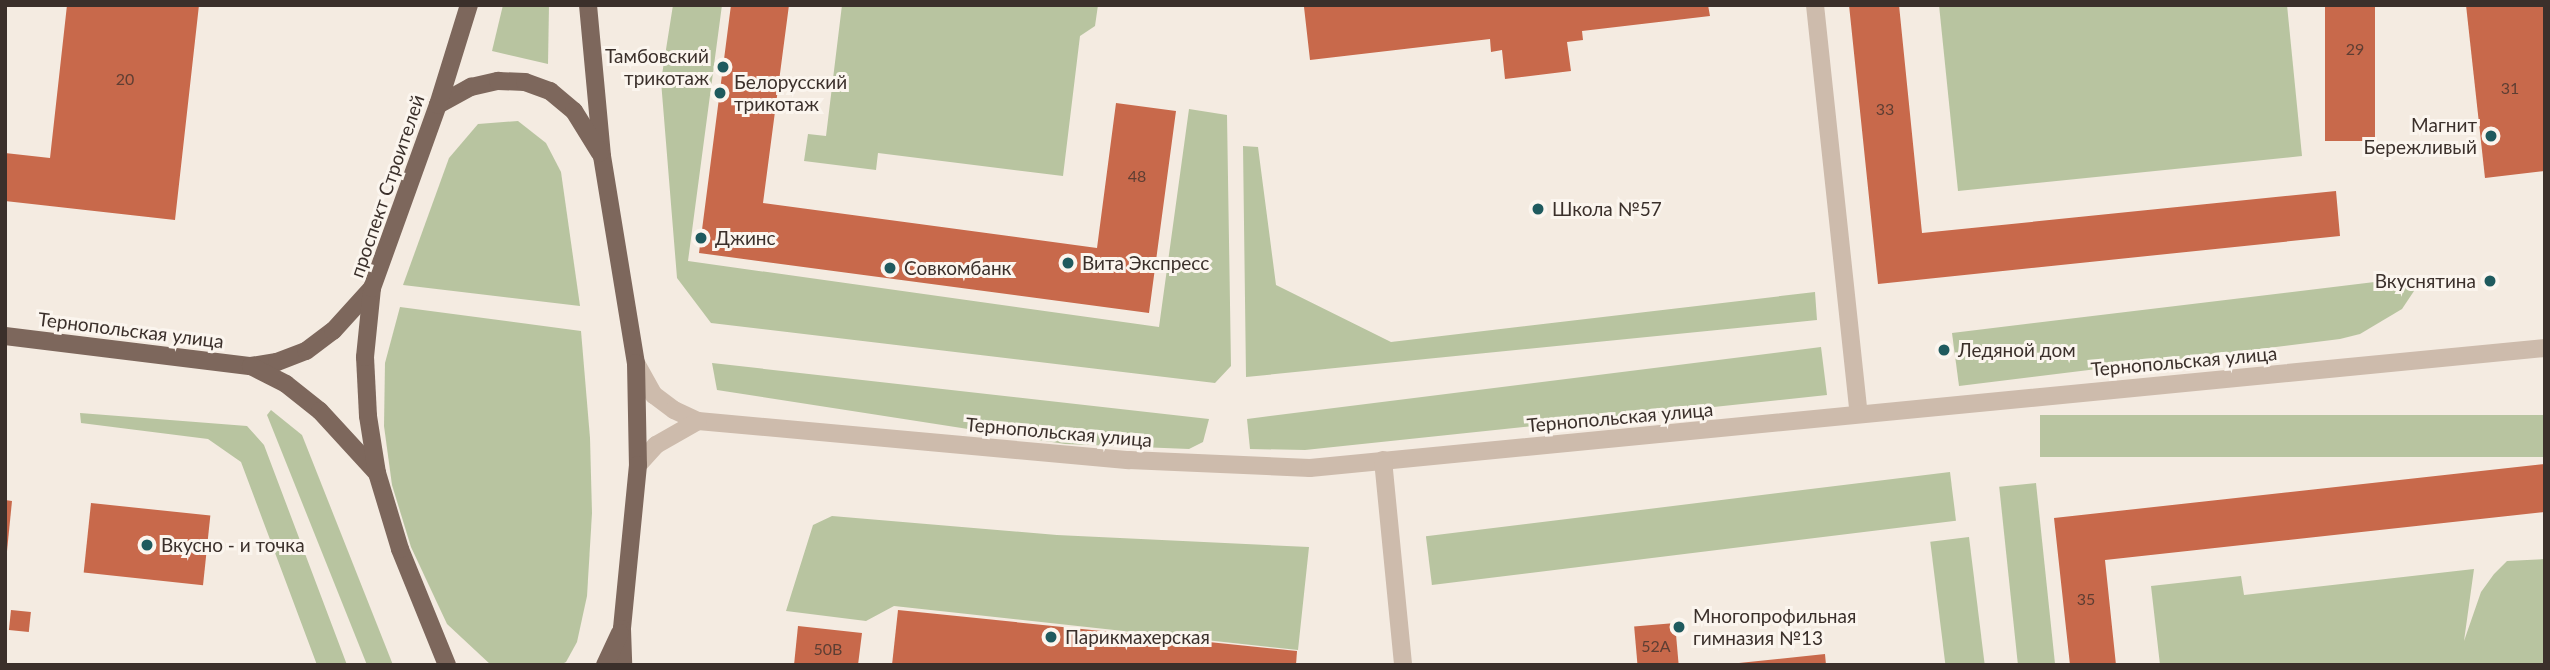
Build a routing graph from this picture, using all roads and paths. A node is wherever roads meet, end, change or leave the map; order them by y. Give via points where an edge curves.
1 (469, 5) edge
2 (588, 5) edge
3 (1815, 5) edge
4 (438, 105) junction
5 (602, 156) junction
6 (372, 288) junction
7 (5, 335) edge
8 (2545, 348) edge
9 (636, 363) junction
10 (251, 366) junction
11 (1858, 415) junction
12 (698, 421) junction
13 (1383, 460) junction
14 (638, 465) junction
15 (377, 473) junction
16 (622, 629) junction
17 (436, 639) junction
18 (447, 665) edge
19 (454, 665) edge
20 (605, 665) edge
21 (622, 665) edge
22 (1403, 665) edge

1 - 4 main road, проспект Строителей
2 - 5 main road
3 - 11 street
4 - 5 main road via 471,87 498,80 525,82 551,91 574,111
4 - 6 main road, проспект Строителей
5 - 9 main road
6 - 10 main road, Тернопольская улица via 333,331 306,351
6 - 15 main road, проспект Строителей via 365,356
7 - 10 main road, Тернопольская улица
8 - 11 street, Тернопольская улица
9 - 12 street, Тернопольская улица via 654,396
9 - 14 main road
10 - 15 main road, Тернопольская улица via 286,384 320,411
11 - 13 street, Тернопольская улица
12 - 13 street, Тернопольская улица via 1129,460 1310,468
12 - 14 street via 664,439
13 - 22 street
14 - 16 main road
15 - 17 main road, проспект Строителей via 400,550
16 - 20 main road
16 - 21 main road
17 - 18 main road, проспект Строителей
17 - 19 main road

